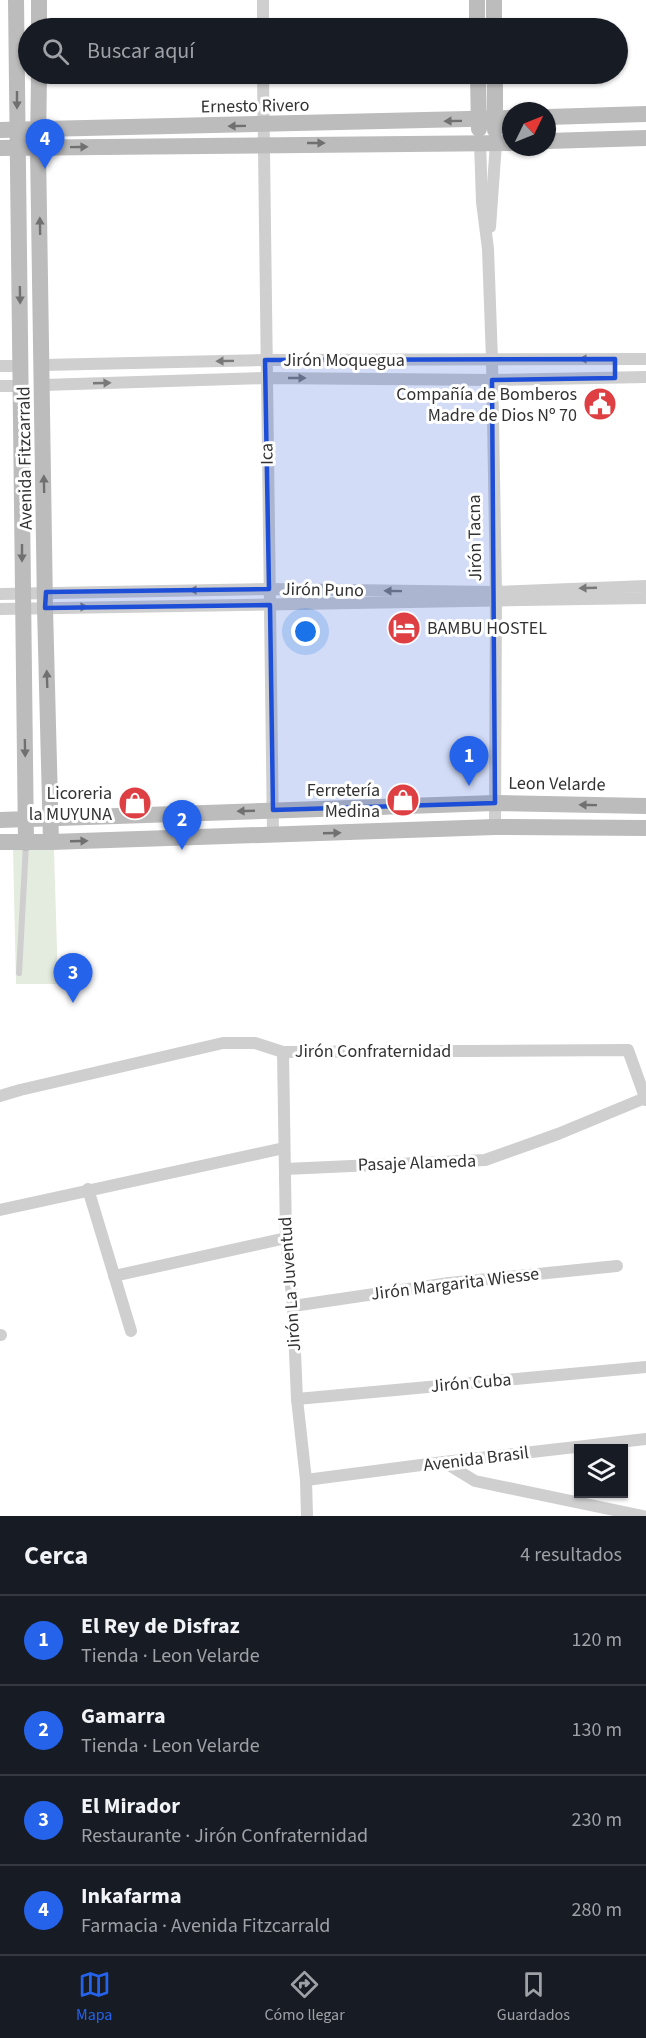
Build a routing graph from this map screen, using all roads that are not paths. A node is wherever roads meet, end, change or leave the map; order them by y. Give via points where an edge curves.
1 (16, 0) edge
2 (39, 0) edge
3 (264, 0) edge
4 (477, 0) edge
5 (494, 0) edge
6 (39, 18) edge
7 (263, 18) edge
8 (477, 18) edge
9 (494, 18) edge
10 (39, 84) edge
11 (263, 84) edge
12 (482, 84) edge
13 (495, 84) edge
14 (646, 114) edge
15 (556, 117) edge
16 (495, 119) edge
17 (262, 125) junction
18 (17, 129) junction
19 (0, 130) edge
20 (39, 130) junction
21 (646, 138) edge
22 (556, 141) edge
23 (496, 143) edge
24 (264, 144) junction
25 (0, 148) edge
26 (18, 148) junction
27 (38, 148) junction
28 (615, 359) junction
29 (646, 359) edge
30 (266, 360) junction
31 (492, 360) junction
32 (43, 365) junction
33 (0, 366) edge
34 (22, 366) junction
35 (266, 378) junction
36 (615, 378) junction
37 (646, 378) edge
38 (492, 380) junction
39 (43, 384) junction
40 (0, 386) edge
41 (21, 386) junction
42 (646, 586) edge
43 (269, 590) junction
44 (0, 594) edge
45 (496, 597) junction
46 (646, 598) edge
47 (45, 600) junction
48 (23, 601) junction
49 (270, 605) junction
50 (0, 609) edge
51 (495, 802) junction
52 (646, 806) edge
53 (273, 810) junction
54 (51, 819) junction
55 (0, 820) edge
56 (26, 820) junction
57 (495, 827) junction
58 (646, 828) edge
59 (273, 835) junction
60 (0, 842) edge
61 (51, 842) junction
62 (26, 843) junction
63 (19, 973) dead end
64 (283, 1052) junction
65 (0, 1096) edge
66 (645, 1099) edge
67 (284, 1148) junction
68 (285, 1169) junction
69 (88, 1189) junction
70 (0, 1210) edge
71 (286, 1238) junction
72 (617, 1266) dead end
73 (114, 1276) junction
74 (293, 1306) junction
75 (131, 1331) dead end
76 (646, 1367) edge
77 (297, 1398) junction
78 (646, 1439) edge
79 (444, 1462) junction
80 (306, 1480) junction
81 (307, 1516) edge
82 (643, 1516) edge

1 -> 18 street, Avenida Fitzcarrald
2 - 6 street
3 - 7 street
4 - 8 street
5 - 9 street
10 - 20 street, Avenida Fitzcarrald
11 - 17 street, Ica
12 - 16 street, Jirón Tacna
13 - 16 street, Jirón Tacna
14 - 15 street
16 -> 17 street, Ernesto Rivero
16 - 23 street, Jirón Tacna
17 -> 20 street, Ernesto Rivero
17 - 24 street, Ica
18 - 19 street, Ernesto Rivero
18 - 20 street, Ernesto Rivero
18 - 26 street, Avenida Fitzcarrald
20 - 27 street, Avenida Fitzcarrald
21 - 22 street
24 -> 23 street
23 - 31 street, Jirón Tacna via 488,249
27 -> 24 street
24 - 30 street, Ica
25 - 26 street
26 - 27 street
26 -> 34 street, Avenida Fitzcarrald
32 -> 27 street, Avenida Fitzcarrald
28 - 29 street, Jirón Moquegua
28 -> 31 street, Jirón Moquegua
28 - 36 street
30 - 31 street, Jirón Moquegua
30 -> 32 street, Jirón Moquegua
30 - 35 street, Ica
31 - 38 street, Jirón Tacna
32 - 39 street, Avenida Fitzcarrald
33 - 34 street
34 - 41 street, Avenida Fitzcarrald
35 -> 38 street, Jirón Moquegua
39 -> 35 street, Jirón Moquegua
35 - 43 street, Ica
36 - 37 street, Jirón Moquegua
36 - 38 street, Jirón Moquegua
38 - 45 street, Jirón Tacna
47 -> 39 street, Avenida Fitzcarrald
40 - 41 street
41 -> 48 street, Avenida Fitzcarrald
42 -> 45 street, Jirón Puno
45 -> 43 street, Jirón Puno
43 -> 47 street, Jirón Puno
43 - 49 street, Ica
44 - 48 street, Jirón Puno
45 - 46 street, Jirón Puno
45 - 49 street, Jirón Puno
45 - 51 street, Jirón Tacna
47 - 48 street, Jirón Puno
47 -> 49 street, Jirón Puno
54 -> 47 street, Avenida Fitzcarrald
48 - 50 street, Jirón Puno
48 -> 56 street, Avenida Fitzcarrald
49 - 53 street, Ica
52 -> 51 street, Leon Velarde
51 - 53 street, Leon Velarde
51 - 57 street, Jirón Tacna
53 -> 54 street, Leon Velarde
53 - 59 street, Ica
54 - 56 street, Leon Velarde
54 - 61 street, Avenida Fitzcarrald
55 - 56 street, Leon Velarde
56 - 62 street, Avenida Fitzcarrald
57 - 58 street
59 -> 57 street
61 -> 59 street
60 - 62 street
61 - 62 street
62 - 63 lane
64 - 65 street, Jirón Confraternidad via 255,1043 223,1043
64 - 66 street, Jirón Confraternidad via 628,1050
64 - 67 street, Jirón La Juventud
66 - 68 street, Pasaje Alameda via 485,1160
67 - 68 street, Jirón La Juventud
67 - 69 street
68 - 71 street, Jirón La Juventud
69 - 70 street
69 - 73 street
71 - 73 street
71 - 74 street, Jirón La Juventud
72 - 74 street, Jirón Margarita Wiesse via 449,1283
73 - 75 street
74 - 77 street, Jirón La Juventud
76 - 77 street, Jirón Cuba
77 - 80 street, Jirón La Juventud
78 - 79 street, Avenida Brasil
79 - 80 street, Avenida Brasil
79 - 82 street via 475,1481
80 - 81 street, Jirón La Juventud

